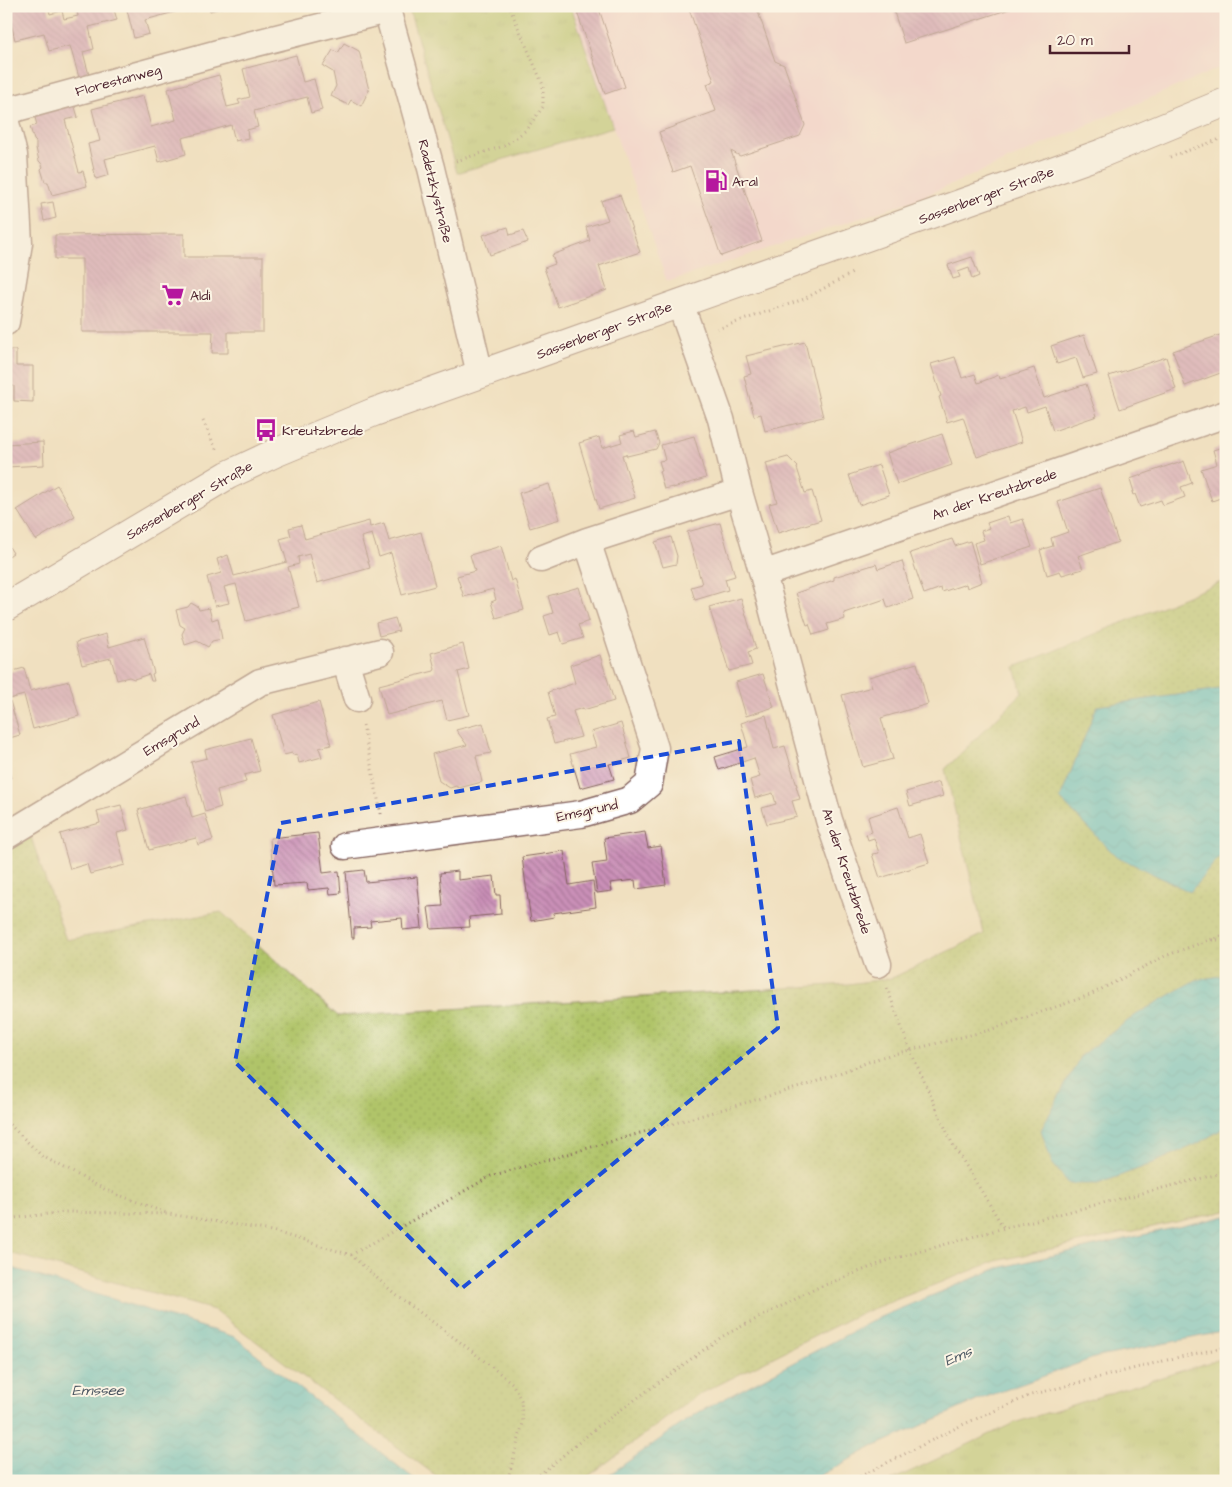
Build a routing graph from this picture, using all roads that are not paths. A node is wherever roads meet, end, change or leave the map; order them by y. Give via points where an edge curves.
1 (386, 8) edge
2 (229, 50) joint
3 (1226, 102) edge
4 (6, 111) edge
5 (6, 123) edge
6 (680, 303) junction
7 (6, 322) edge
8 (480, 374) junction
9 (1226, 414) edge
10 (739, 492) junction
11 (587, 541) junction
12 (541, 559) dead end
13 (763, 574) junction
14 (6, 607) edge
15 (380, 652) dead end
16 (346, 660) junction
17 (357, 700) road end
18 (6, 836) edge
19 (345, 846) dead end
20 (878, 964) road end

1 - 2 street, Radetzkystraße
1 - 8 street, Radetzkystraße via 431,168
2 - 4 street, Florestanweg
3 - 6 street, Sassenberger Straße via 1091,157
5 - 7 street via 14,155 19,243
6 - 8 street, Sassenberger Straße
6 - 10 street, An der Kreutzbrede via 721,419
8 - 14 street, Sassenberger Straße via 374,412 228,474
9 - 13 street, An der Kreutzbrede
10 - 11 street
10 - 13 street, An der Kreutzbrede
11 - 12 street
11 - 19 street, Emsgrund via 655,748 649,784 630,800 582,814
13 - 20 street, An der Kreutzbrede via 829,820
15 - 16 street, Emsgrund
16 - 17 street
16 - 18 street, Emsgrund via 260,682

